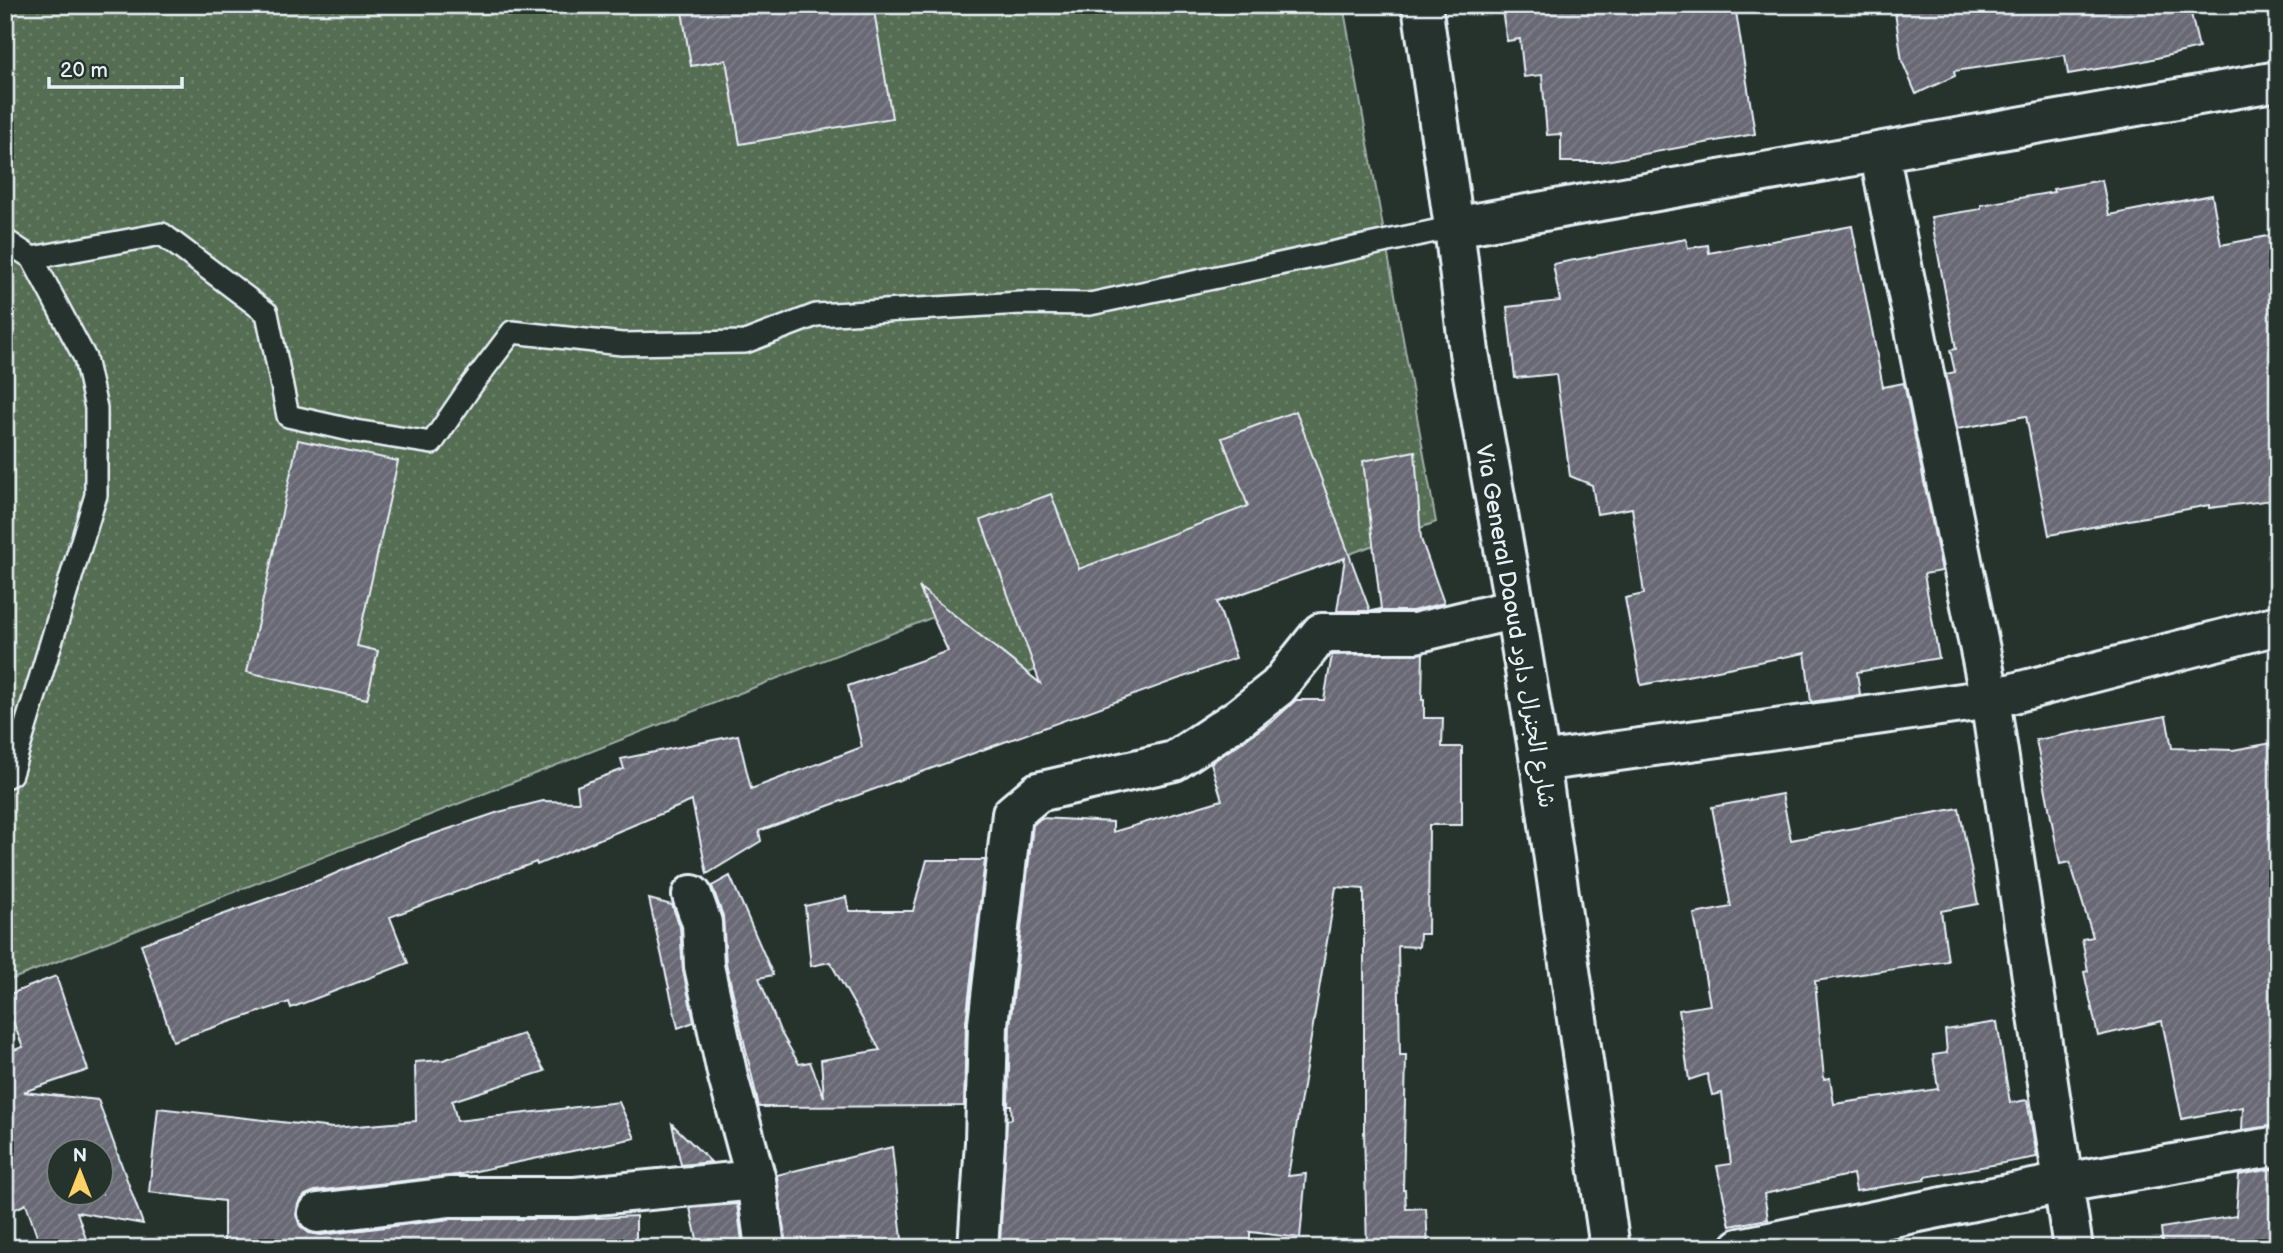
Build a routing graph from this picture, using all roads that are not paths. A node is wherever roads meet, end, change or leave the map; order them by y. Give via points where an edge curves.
1 (1422, 5) edge
2 (2278, 81) edge
3 (1879, 152) junction
4 (1454, 227) junction
5 (5, 240) edge
6 (32, 258) junction
7 (1515, 609) junction
8 (2278, 625) edge
9 (1990, 699) junction
10 (1540, 762) junction
11 (5, 777) edge
12 (692, 895) dead end
13 (2278, 1146) edge
14 (756, 1180) junction
15 (2063, 1183) junction
16 (318, 1213) dead end
17 (765, 1248) edge
18 (978, 1248) edge
19 (1610, 1248) edge
20 (1740, 1248) edge
21 (2073, 1248) edge

1 - 4 street, Via General Daoud شارع الجنرال داود
2 - 3 street
3 - 4 street
3 - 9 street
4 - 6 lane via 1090,304 1021,303 816,315 744,342 622,344 512,332 432,443 288,416 267,313 162,234
4 - 7 street, Via General Daoud شارع الجنرال داود via 1469,352
5 - 6 lane
6 - 11 lane via 85,358 96,408 96,495 11,774
7 - 10 street, Via General Daoud شارع الجنرال داود
7 - 18 street via 1415,632 1321,632 1278,687 1174,761 1038,792 1012,814 988,1024
8 - 9 street
9 - 10 street
9 - 15 street
10 - 19 street, Via General Daoud شارع الجنرال داود
12 - 14 street via 702,923 704,966 727,1077
13 - 15 street
14 - 16 street via 575,1197 450,1197
14 - 17 street
15 - 20 street
15 - 21 street

